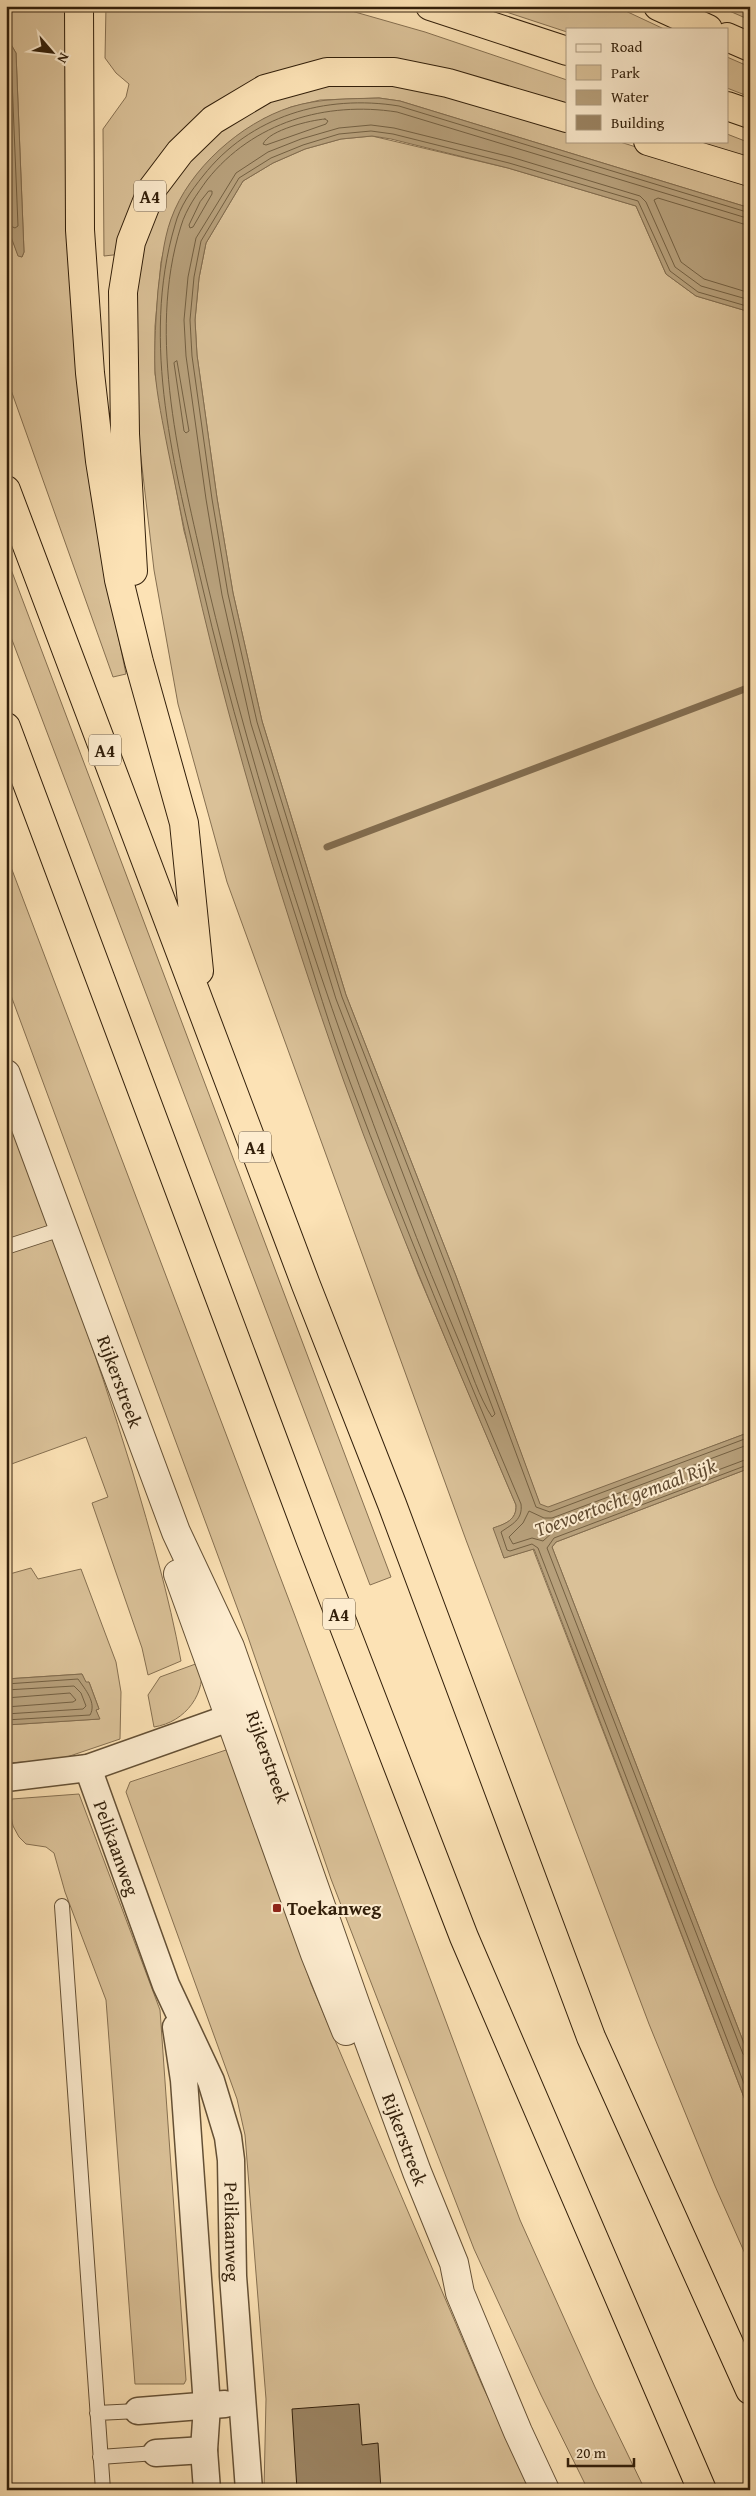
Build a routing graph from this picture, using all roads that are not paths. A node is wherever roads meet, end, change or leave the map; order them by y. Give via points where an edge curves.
1 (79, 6) edge
2 (430, 6) edge
3 (658, 6) edge
4 (706, 28) edge
5 (728, 37) edge
6 (750, 47) edge
7 (566, 52) edge
8 (728, 106) edge
9 (750, 114) edge
10 (566, 118) edge
11 (651, 142) edge
12 (750, 172) edge
13 (6, 490) edge
14 (139, 662) junction
15 (6, 727) edge
16 (203, 1010) junction
17 (6, 1074) edge
18 (6, 1112) edge
19 (58, 1229) junction
20 (6, 1247) edge
21 (240, 1714) junction
22 (88, 1768) junction
23 (6, 1778) edge
24 (62, 1906) dead end
25 (166, 1985) junction
26 (750, 2390) edge
27 (242, 2403) junction
28 (208, 2406) junction
29 (138, 2411) joint
30 (97, 2413) junction
31 (204, 2450) junction
32 (156, 2454) joint
33 (100, 2457) junction
34 (103, 2490) edge
35 (207, 2490) edge
36 (249, 2490) edge
37 (545, 2490) edge
38 (702, 2490) edge

1 - 14 highway, A4 via 80,230 90,373 119,580
2 - 7 highway
3 - 4 highway
5 - 6 highway
8 - 9 highway
10 - 14 highway, A4 via 448,83 394,72 327,72 265,90 213,120 180,152 152,190 132,242 123,292 125,434
11 - 12 highway
13 - 16 highway, A4
14 - 16 highway, A4 via 184,823
15 - 38 highway, A4 via 311,1541 464,1936
16 - 26 highway, A4 via 591,2037
17 - 19 street, Rijkerstreek
18 - 19 street, Rijkerstreek
19 - 20 lane
19 - 21 street, Rijkerstreek
21 - 22 street
21 - 37 street, Rijkerstreek via 315,1954 443,2269 460,2293
22 - 23 street
22 - 25 street, Pelikaanweg
24 - 30 lane
25 - 27 street, Pelikaanweg via 211,2080 228,2137
25 - 28 street, Pelikaanweg via 184,2080
27 - 28 street
27 - 36 street, Pelikaanweg
28 - 29 street
28 - 31 street, Pelikaanweg
29 - 30 lane
30 - 33 lane
31 - 32 street
31 - 35 street, Pelikaanweg
32 - 33 lane
33 - 34 lane

